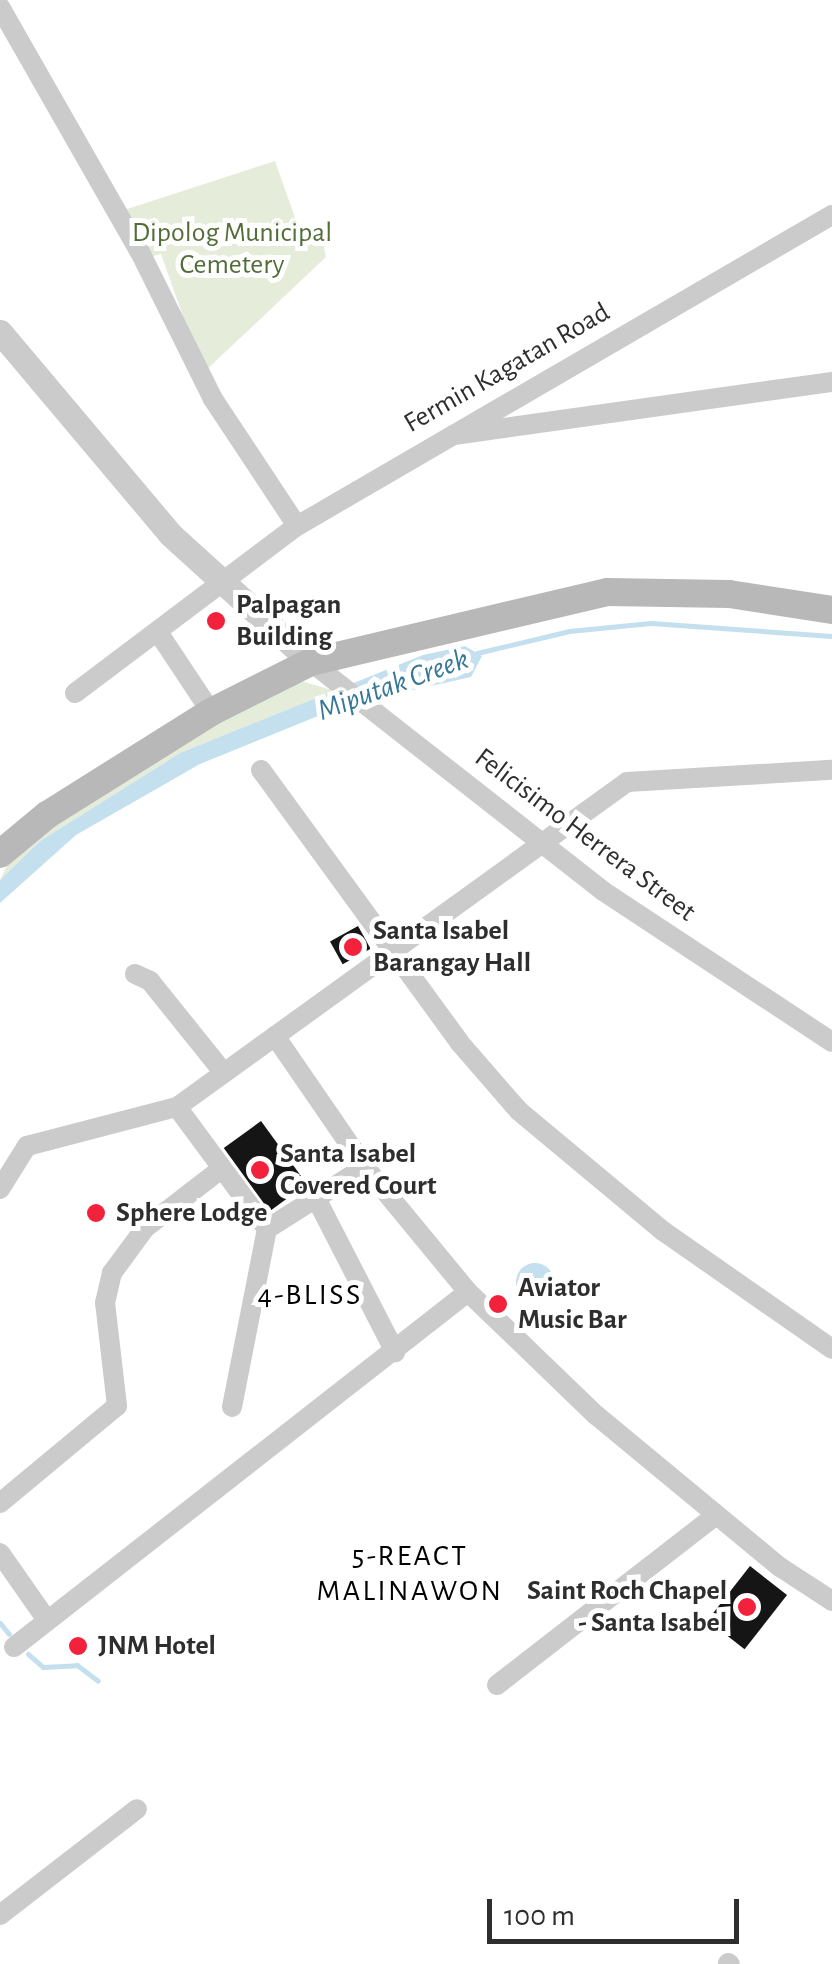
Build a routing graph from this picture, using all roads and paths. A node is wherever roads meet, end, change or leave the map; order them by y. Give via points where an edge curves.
1 (0, 8) edge
2 (832, 215) edge
3 (0, 332) edge
4 (832, 382) edge
5 (442, 437) junction
6 (297, 526) junction
7 (220, 585) junction
8 (832, 610) edge
9 (158, 632) junction
10 (312, 662) junction
11 (75, 693) dead end
12 (211, 712) junction
13 (261, 770) dead end
14 (832, 770) edge
15 (538, 844) junction
16 (0, 854) edge
17 (394, 952) junction
18 (135, 974) dead end
19 (274, 1036) junction
20 (832, 1042) edge
21 (224, 1073) junction
22 (177, 1108) junction
23 (221, 1168) junction
24 (364, 1168) junction
25 (0, 1189) edge
26 (318, 1202) junction
27 (267, 1229) junction
28 (468, 1292) junction
29 (832, 1349) edge
30 (395, 1352) junction
31 (232, 1406) dead end
32 (0, 1502) edge
33 (716, 1515) junction
34 (0, 1553) edge
35 (832, 1601) edge
36 (46, 1620) junction
37 (14, 1648) dead end
38 (497, 1686) dead end
39 (138, 1809) dead end
40 (0, 1915) edge

1 - 6 street via 140,252 213,399
2 - 5 street, Fermin Kagatan Road
3 - 7 street, Felicisimo Herrera Street
4 - 5 street
5 - 6 street, Fermin Kagatan Road
6 - 7 street, Fermin Kagatan Road
7 - 9 street, Fermin Kagatan Road
7 - 10 street, Felicisimo Herrera Street
8 - 10 main road via 729,594 606,592
9 - 11 street, Fermin Kagatan Road
9 - 12 street
10 - 12 main road
10 - 15 street, Felicisimo Herrera Street
12 - 16 main road via 47,815
13 - 17 street
14 - 15 street via 762,780 643,778
15 - 17 street
15 - 20 street, Felicisimo Herrera Street
17 - 19 street
17 - 29 street via 459,1042 542,1133 664,1231
18 - 21 street via 150,981
19 - 21 street
19 - 24 street
21 - 22 street
22 - 23 street
22 - 25 street via 27,1146
23 - 27 street
23 - 32 street via 145,1228 112,1273 105,1303 117,1406
24 - 26 street
24 - 28 street
26 - 27 street
26 - 30 street
27 - 31 street
28 - 30 street
28 - 33 street
30 - 36 street
33 - 35 street
33 - 38 street
34 - 36 street
36 - 37 street
39 - 40 street

